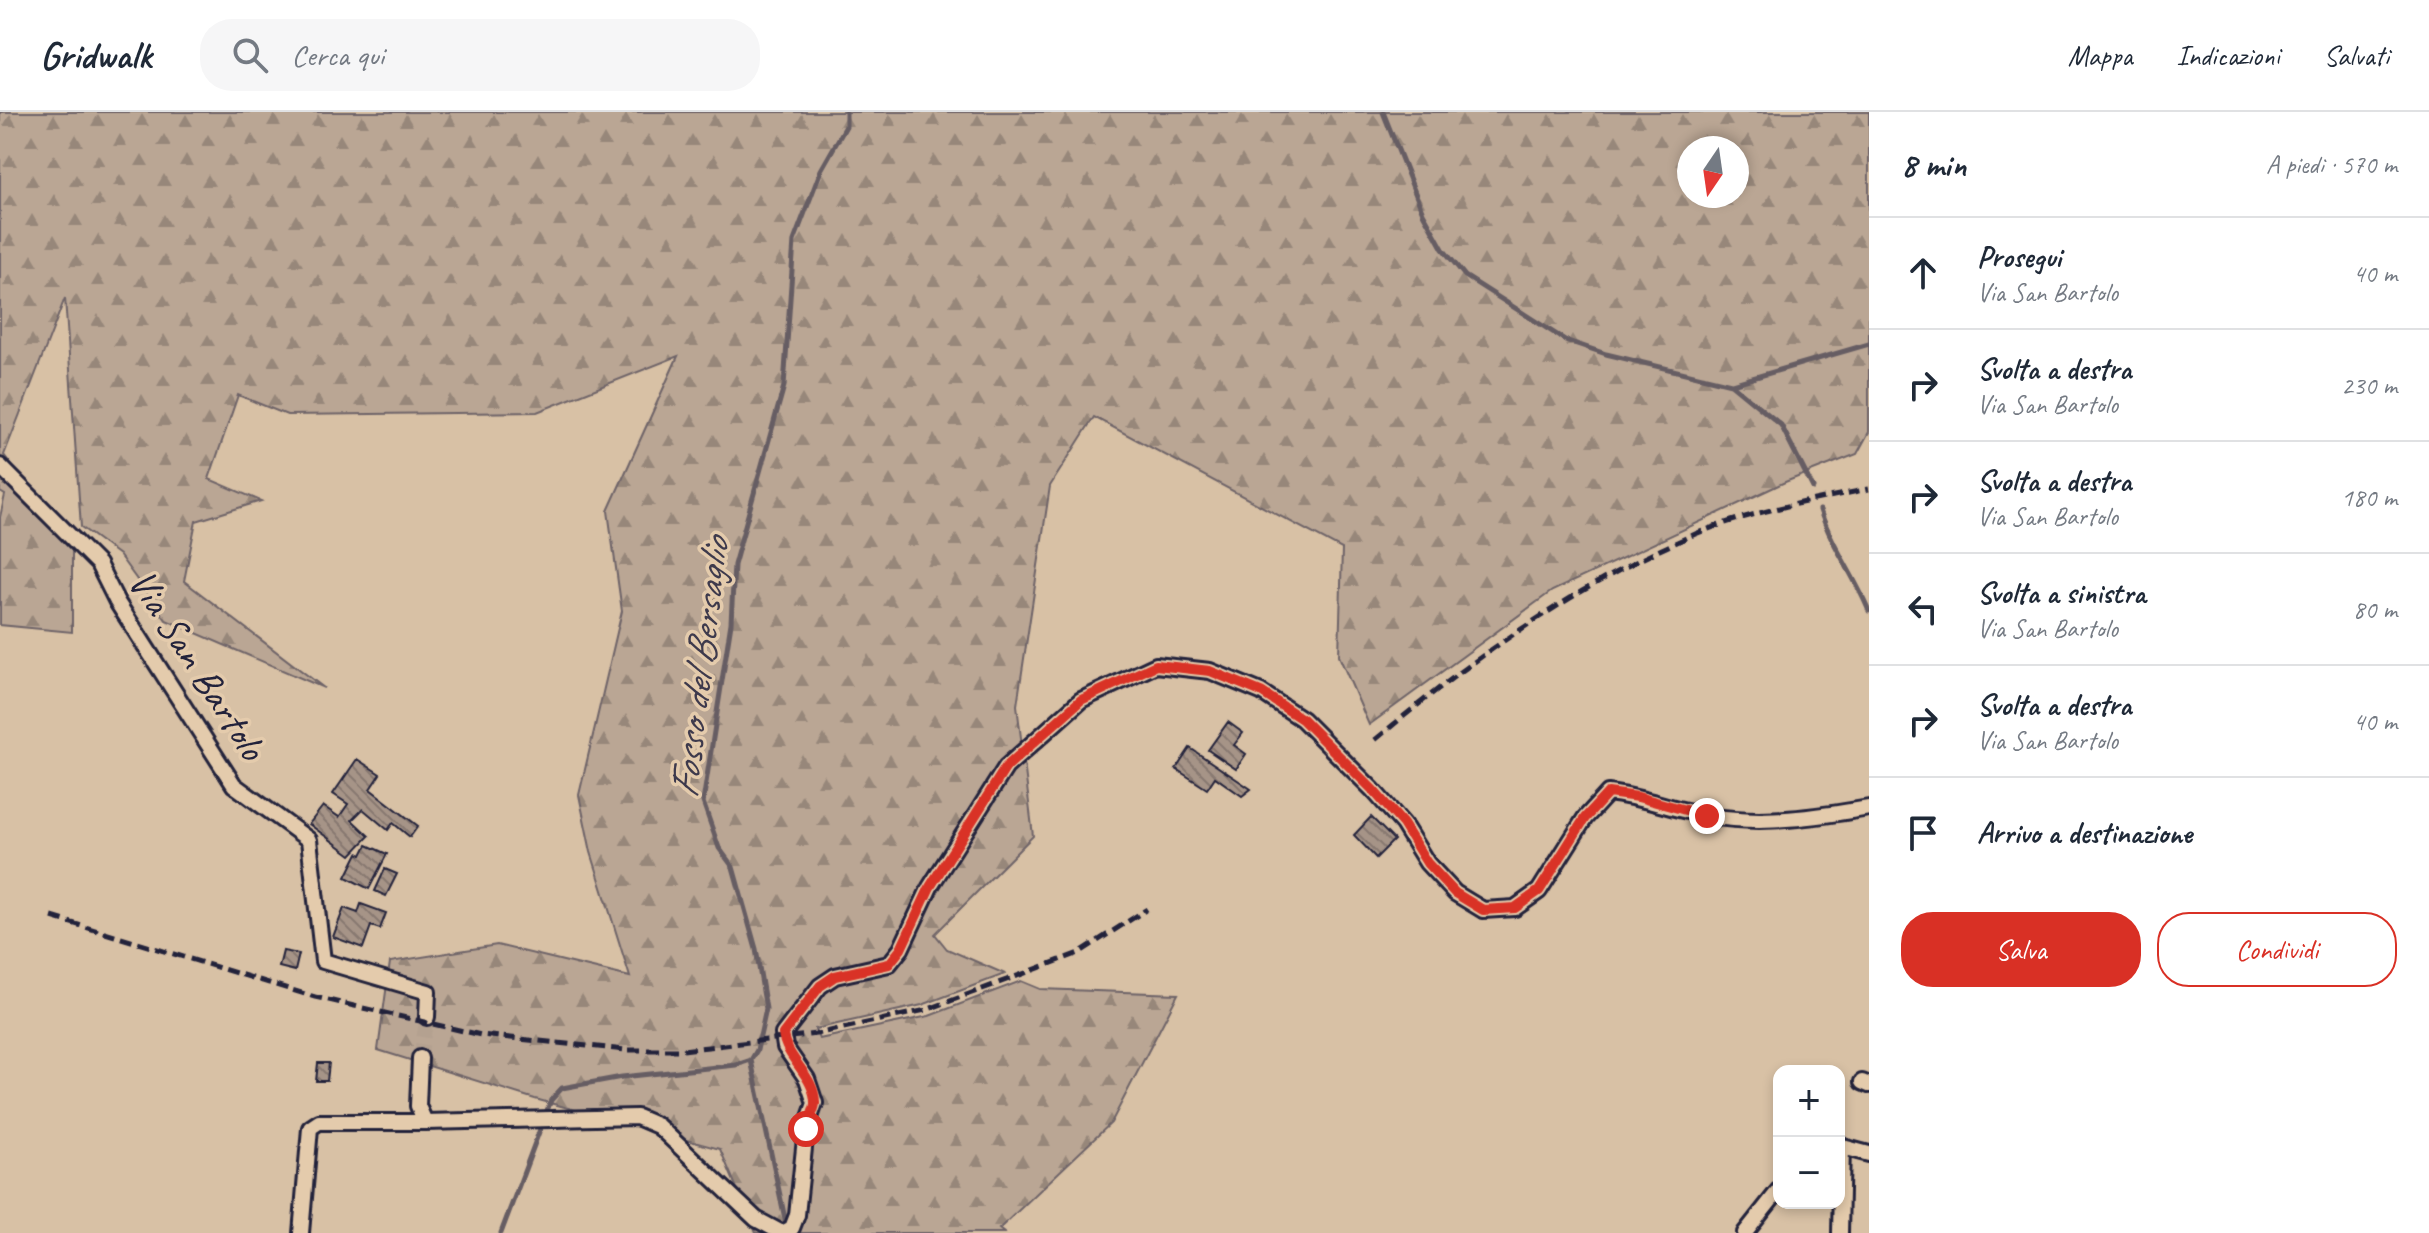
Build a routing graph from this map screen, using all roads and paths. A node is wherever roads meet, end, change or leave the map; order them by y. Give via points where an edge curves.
1 (0, 466) edge
2 (1869, 808) edge
3 (427, 1017) tunnel mouth
4 (420, 1058) tunnel mouth
5 (425, 1122) junction
6 (1845, 1147) edge
7 (1869, 1154) edge
8 (1773, 1198) edge
9 (1840, 1209) edge
10 (787, 1230) edge
11 (301, 1233) edge
12 (1745, 1233) edge
13 (1840, 1233) edge

1 - 3 street, Via San Bartolo via 98,564 234,785 309,840 323,961 428,992
2 - 10 street via 1740,819 1608,793 1585,818 1539,891 1515,908 1483,910 1455,893 1383,801 1302,719 1261,692 1210,671 1156,665 1081,700 1006,767 930,887 889,964 835,976 820,986 783,1034 815,1103 806,1129 798,1207
4 - 5 street via 418,1106
5 - 10 street via 637,1117 658,1126 756,1219
5 - 11 street via 319,1122 310,1128
6 - 7 street
8 - 12 street
9 - 13 street

